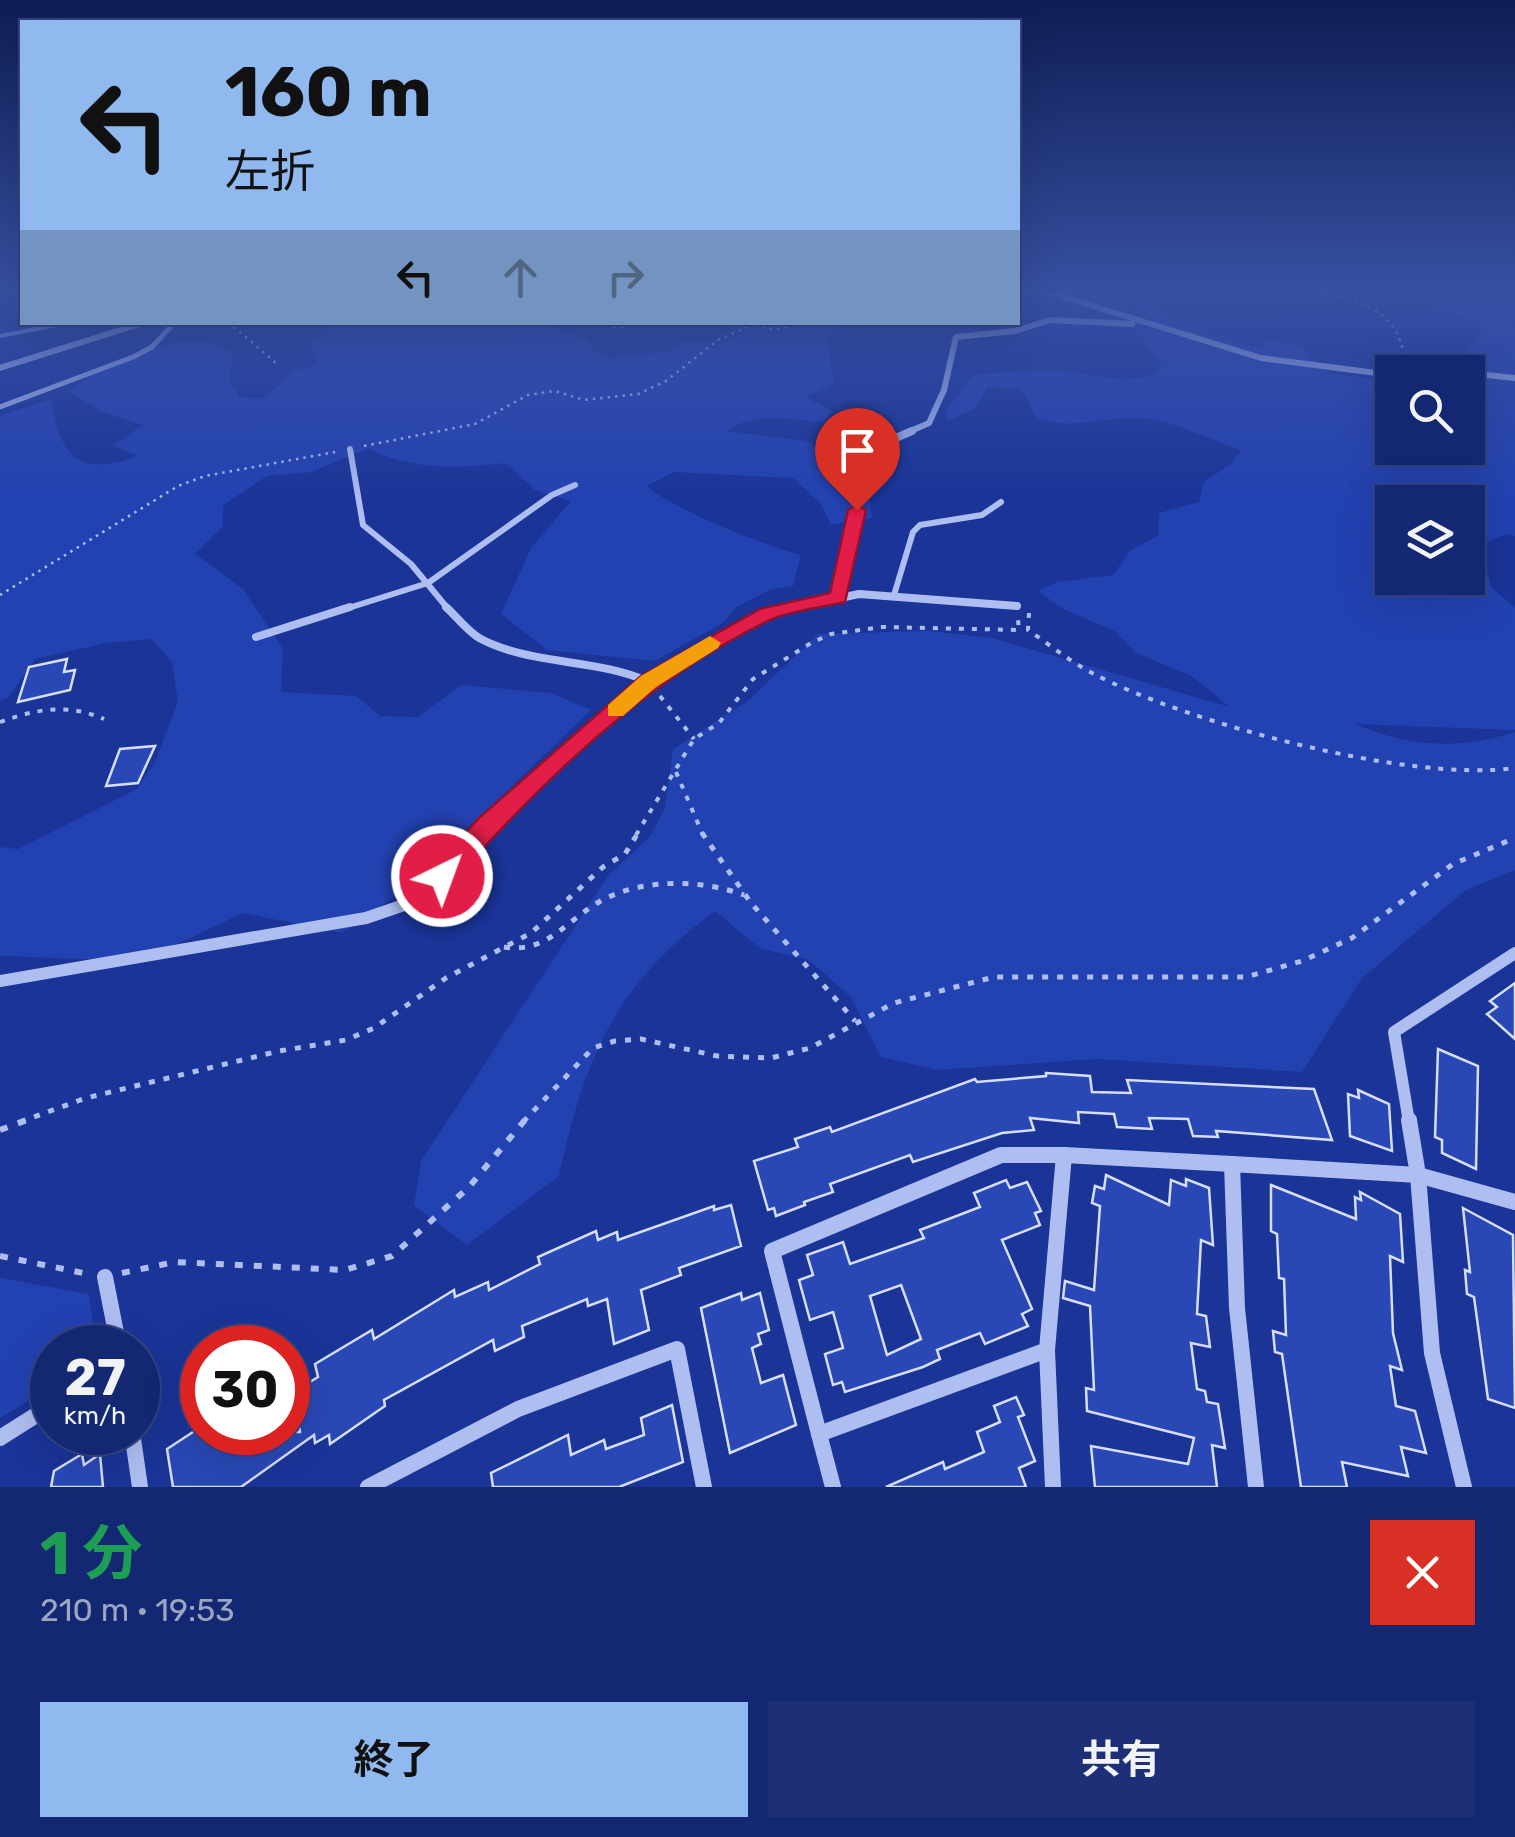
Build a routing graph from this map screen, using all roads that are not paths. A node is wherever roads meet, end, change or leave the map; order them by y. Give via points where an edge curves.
1 (121, 362) edge
2 (950, 362) edge
3 (1271, 362) edge
4 (1375, 374) edge
5 (1485, 375) edge
6 (1515, 378) edge
7 (0, 407) edge
8 (350, 449) road end
9 (575, 485) dead end
10 (1001, 502) dead end
11 (428, 583) junction
12 (894, 595) junction
13 (838, 598) junction
14 (1016, 606) road end
15 (256, 636) dead end
16 (649, 682) junction
17 (1515, 954) edge
18 (0, 981) edge
19 (1064, 1155) junction
20 (1232, 1164) junction
21 (1418, 1175) junction
22 (1515, 1202) edge
23 (105, 1277) road end
24 (114, 1325) edge
25 (1047, 1350) junction
26 (30, 1419) edge
27 (818, 1434) junction
28 (0, 1438) edge
29 (135, 1455) edge
30 (140, 1487) edge
31 (368, 1487) edge
32 (704, 1487) edge
33 (833, 1487) edge
34 (1053, 1487) edge
35 (1256, 1487) edge
36 (1464, 1487) edge

1 - 7 lane
2 - 13 street via 929,423 849,458 857,510
3 - 4 street
5 - 6 street
8 - 11 lane via 363,526
9 - 11 lane
10 - 12 lane via 982,515 920,525
11 - 15 lane
11 - 16 lane via 480,640 563,662 618,668
12 - 13 street
12 - 14 street
13 - 16 street via 767,614
16 - 18 street via 408,904 366,918
17 - 21 street via 1394,1032
19 - 20 street
19 - 25 street
19 - 27 street via 1002,1154 772,1251
20 - 21 street
20 - 35 street via 1237,1308
21 - 22 street
21 - 36 street via 1432,1353
23 - 24 street
25 - 27 street
25 - 34 street
26 - 28 street
27 - 33 street
29 - 30 street
31 - 32 street via 487,1422 677,1349

